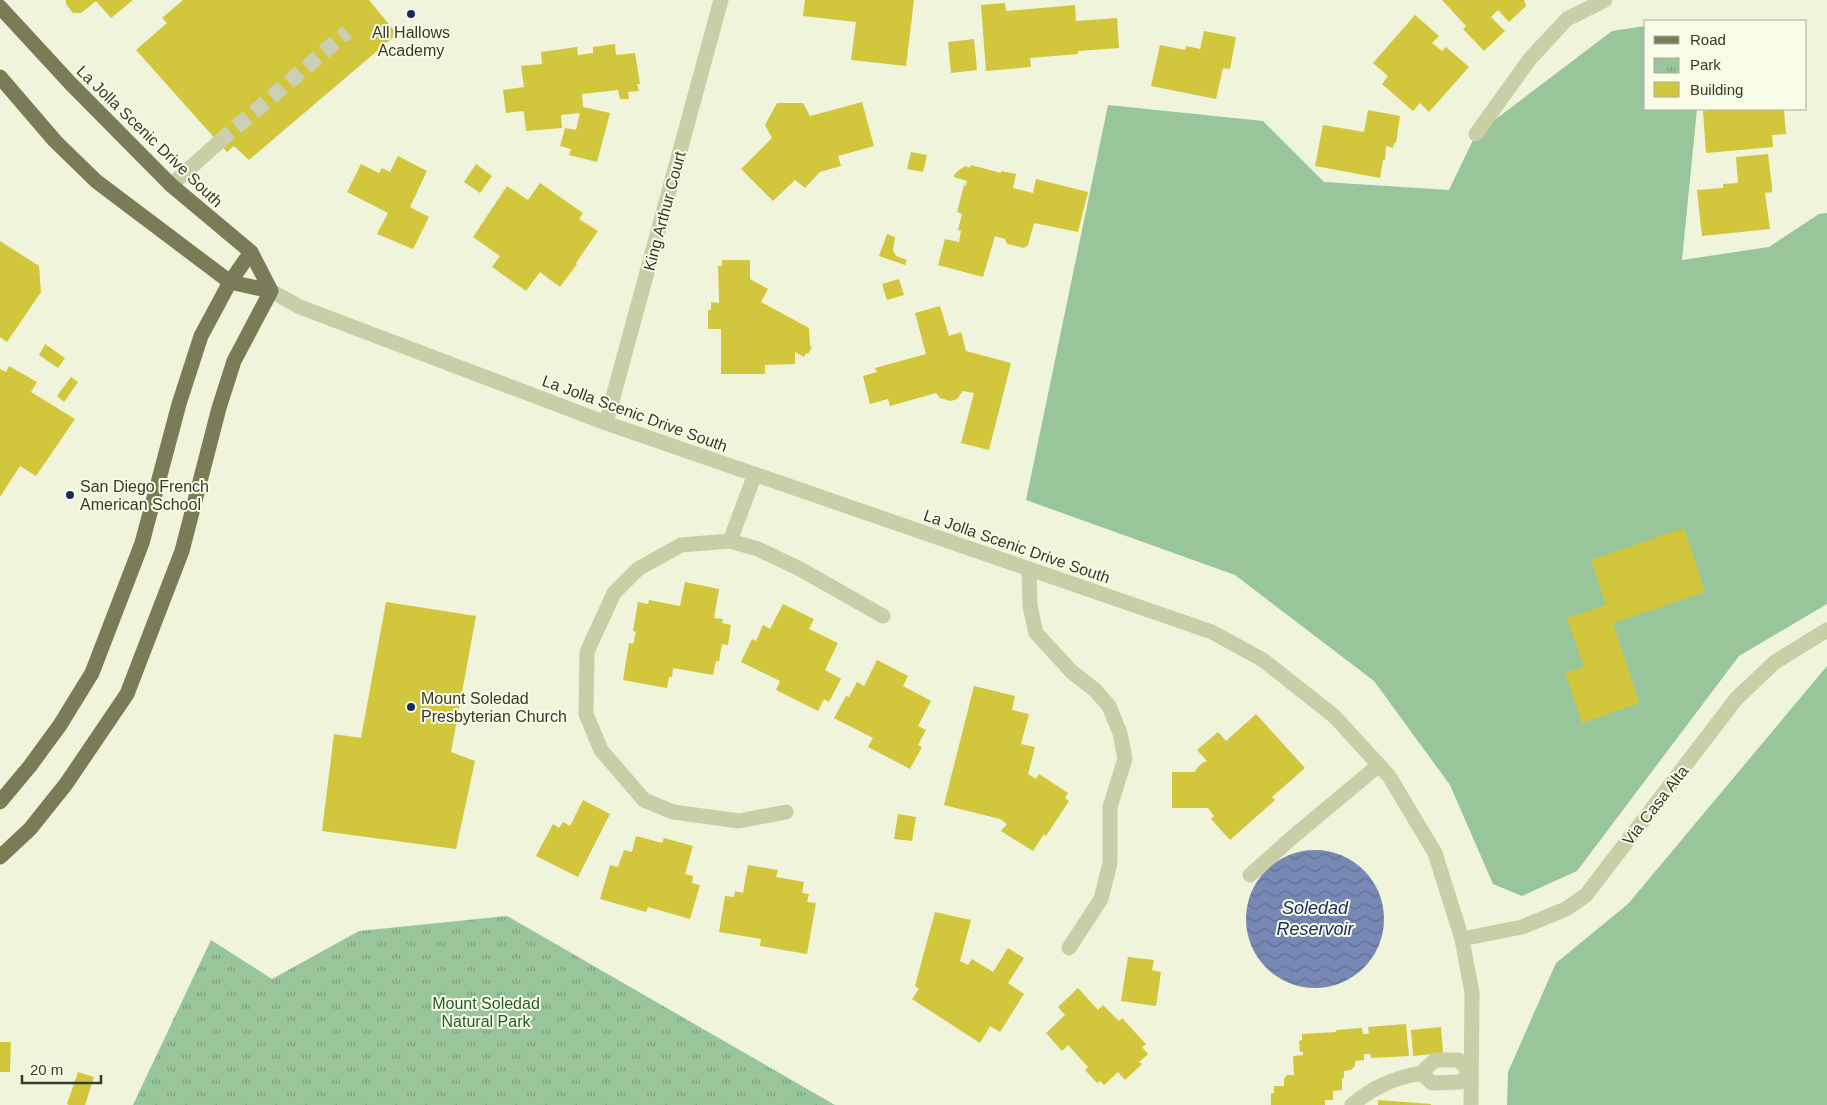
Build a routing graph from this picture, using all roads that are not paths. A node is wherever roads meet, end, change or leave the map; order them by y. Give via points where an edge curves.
1 (721, 0) edge
2 (1605, 0) edge
3 (0, 7) edge
4 (0, 77) edge
5 (1476, 134) dead end
6 (219, 142) tunnel mouth
7 (171, 185) junction
8 (251, 252) junction
9 (230, 282) junction
10 (270, 291) junction
11 (606, 423) junction
12 (755, 474) junction
13 (730, 541) junction
14 (1029, 569) junction
15 (882, 616) dead end
16 (1827, 630) edge
17 (1379, 765) junction
18 (0, 802) edge
19 (786, 812) dead end
20 (0, 857) edge
21 (1250, 875) dead end
22 (1462, 939) junction
23 (1068, 948) dead end
24 (1471, 1072) junction
25 (1422, 1073) junction
26 (1352, 1105) edge
27 (1471, 1105) edge

1 - 11 street, King Arthur Court
2 - 5 street via 1567,19 1529,60
3 - 7 main road, La Jolla Scenic Drive South
4 - 9 main road, La Jolla Scenic Drive South via 96,181
6 - 7 street
7 - 8 main road, La Jolla Scenic Drive South
8 - 9 main road
8 - 10 main road, La Jolla Scenic Drive South
9 - 10 main road, La Jolla Scenic Drive South
9 - 18 main road via 201,336 179,404 142,543 92,673 60,725
10 - 11 street, La Jolla Scenic Drive South via 300,307
10 - 20 main road via 234,362 182,550 126,694 66,784 30,829
11 - 12 street, La Jolla Scenic Drive South
12 - 13 street
12 - 14 street, La Jolla Scenic Drive South
13 - 15 street via 758,549 800,569
13 - 19 street via 682,545 638,569 614,593 587,652 586,714 601,750 644,800 673,812 739,821
14 - 17 street, La Jolla Scenic Drive South via 1212,632 1263,660 1334,716
14 - 23 street via 1030,606 1036,633 1109,706 1120,733 1125,759 1110,807 1110,863 1101,899
16 - 22 street, Via Casa Alta via 1775,662 1736,699 1586,895 1566,910 1522,927
17 - 21 street
17 - 22 street, La Jolla Scenic Drive South via 1389,776 1435,853
22 - 24 street, La Jolla Scenic Drive South via 1472,993
24 - 25 street via 1460,1082 1432,1083
24 - 25 street via 1458,1060 1435,1060
24 - 27 street, La Jolla Scenic Drive South
25 - 26 street via 1381,1084

